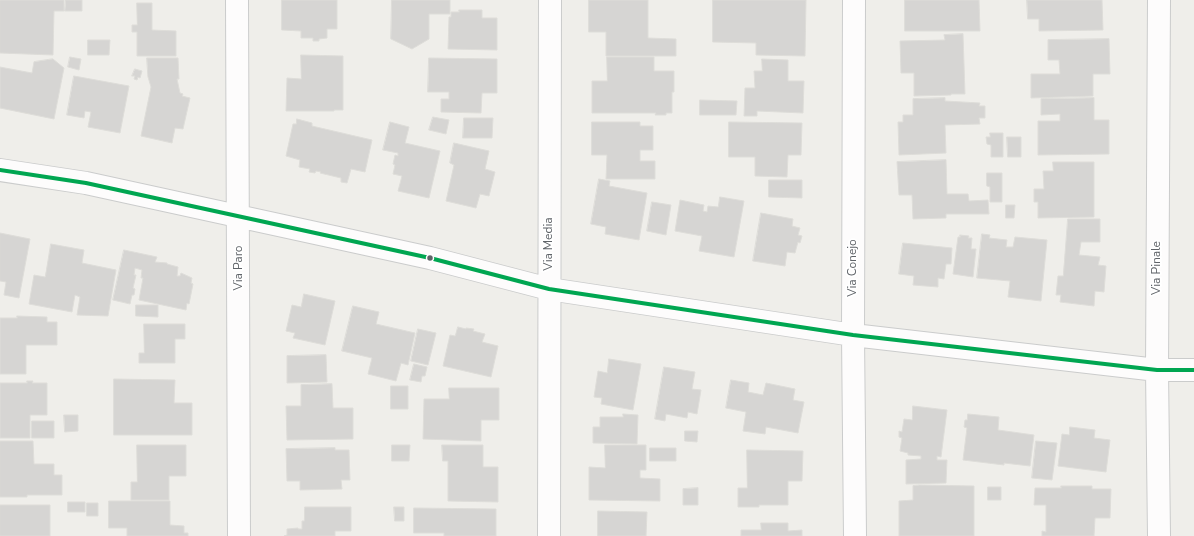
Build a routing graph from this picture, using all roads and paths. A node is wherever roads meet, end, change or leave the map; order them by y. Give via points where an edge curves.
1 (237, 0) edge
2 (550, 0) edge
3 (854, 0) edge
4 (1159, 0) edge
5 (0, 170) edge
6 (239, 216) junction
7 (548, 289) junction
8 (853, 335) junction
9 (1157, 370) junction
10 (1194, 370) edge
11 (239, 536) edge
12 (549, 536) edge
13 (855, 536) edge
14 (1159, 536) edge

1 - 6 street, Via Paro
2 - 7 street, Via Media
3 - 8 street, Via Conejo
4 - 9 street, Via Pinale
5 - 6 street via 86,183
6 - 7 street via 430,258
6 - 11 street, Via Paro
7 - 8 street
7 - 12 street, Via Media
8 - 9 street
8 - 13 street, Via Conejo
9 - 10 street
9 - 14 street, Via Pinale

